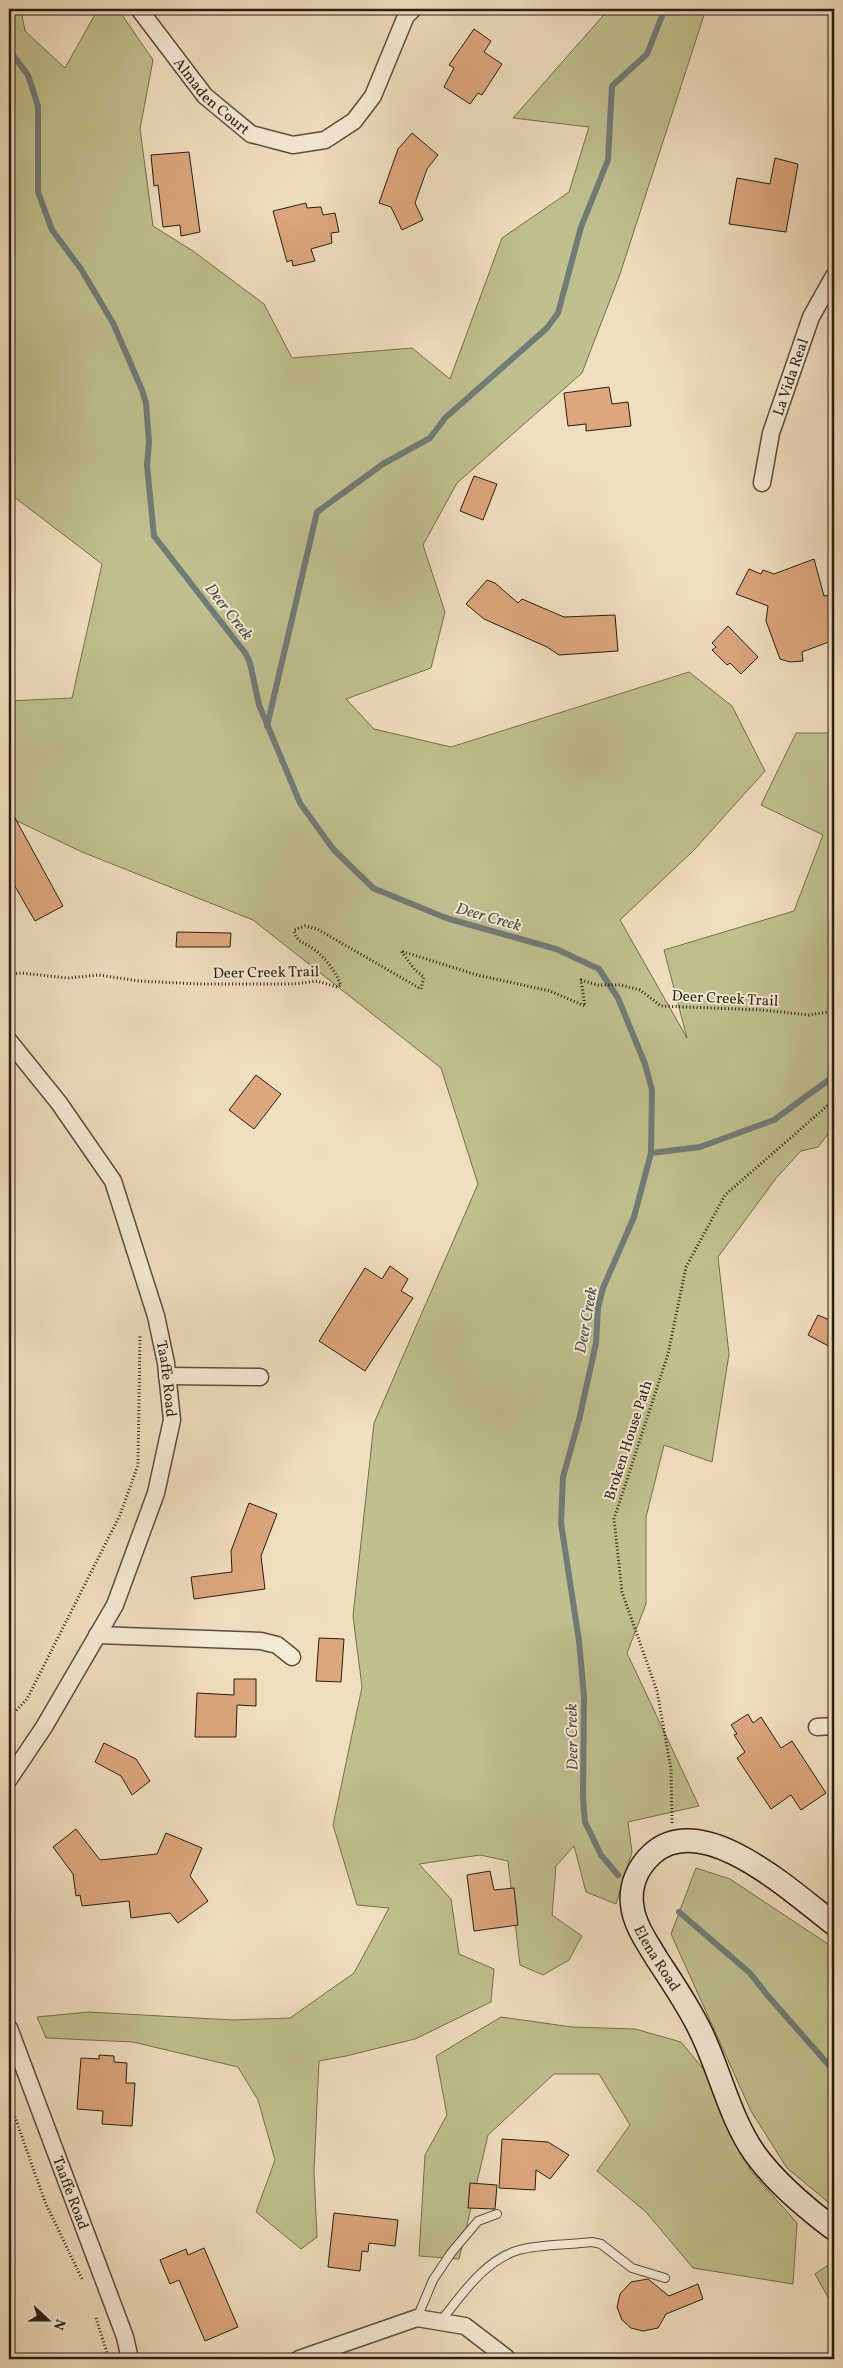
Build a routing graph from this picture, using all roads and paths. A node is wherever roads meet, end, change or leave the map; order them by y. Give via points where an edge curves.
1 (139, 9) edge
2 (413, 9) edge
3 (834, 276) edge
4 (762, 483) dead end
5 (9, 974) edge
6 (834, 1011) edge
7 (9, 1041) edge
8 (834, 1100) edge
9 (140, 1328) dead end
10 (167, 1376) junction
11 (260, 1376) dead end
12 (97, 1635) junction
13 (292, 1657) dead end
14 (9, 1718) edge
15 (834, 1726) edge
16 (817, 1727) dead end
17 (9, 1779) edge
18 (673, 1841) junction
19 (834, 1924) edge
20 (9, 2028) edge
21 (9, 2100) edge
22 (497, 2214) dead end
23 (834, 2229) edge
24 (665, 2278) dead end
25 (83, 2281) dead end
26 (95, 2314) dead end
27 (417, 2318) junction
28 (440, 2322) junction
29 (108, 2359) edge
30 (130, 2359) edge
31 (299, 2359) edge
32 (508, 2359) edge

1 - 2 street, Almaden Court via 205,96 251,134 293,145 325,140 354,121 373,96 406,16
3 - 4 street, La Vida Real via 811,317 771,433
5 - 6 path, Deer Creek Trail via 68,978 99,975 199,984 317,981 337,988 341,986 316,951 299,943 294,930 305,926 317,929 421,989 424,977 401,951 477,975 550,991 585,1006 581,980 640,990 661,1006 810,1015
7 - 10 street, Taaffe Road via 59,1103 113,1181 156,1316
8 - 18 path, Broken House Path via 725,1195 686,1267 668,1354 614,1519 622,1592 657,1691 671,1769
9 - 14 path via 138,1465 120,1515 27,1699
10 - 11 street
10 - 12 street, Taaffe Road via 172,1420 156,1493 115,1604
12 - 13 street via 262,1641 277,1645
12 - 17 street, Taaffe Road via 44,1727
15 - 16 street
18 - 19 street via 704,1841 723,1848 752,1864
18 - 23 street, Elena Road via 644,1861 636,1874 632,1904 640,1932 700,2030 742,2132 755,2154 772,2175
20 - 30 street, Taaffe Road via 125,2337
21 - 25 path via 45,2202
22 - 27 lane via 478,2221 452,2253 433,2280
24 - 28 lane via 632,2268 601,2244 592,2242 518,2250 494,2262 467,2288
26 - 29 path
27 - 28 street
27 - 31 street
28 - 32 street via 465,2326

